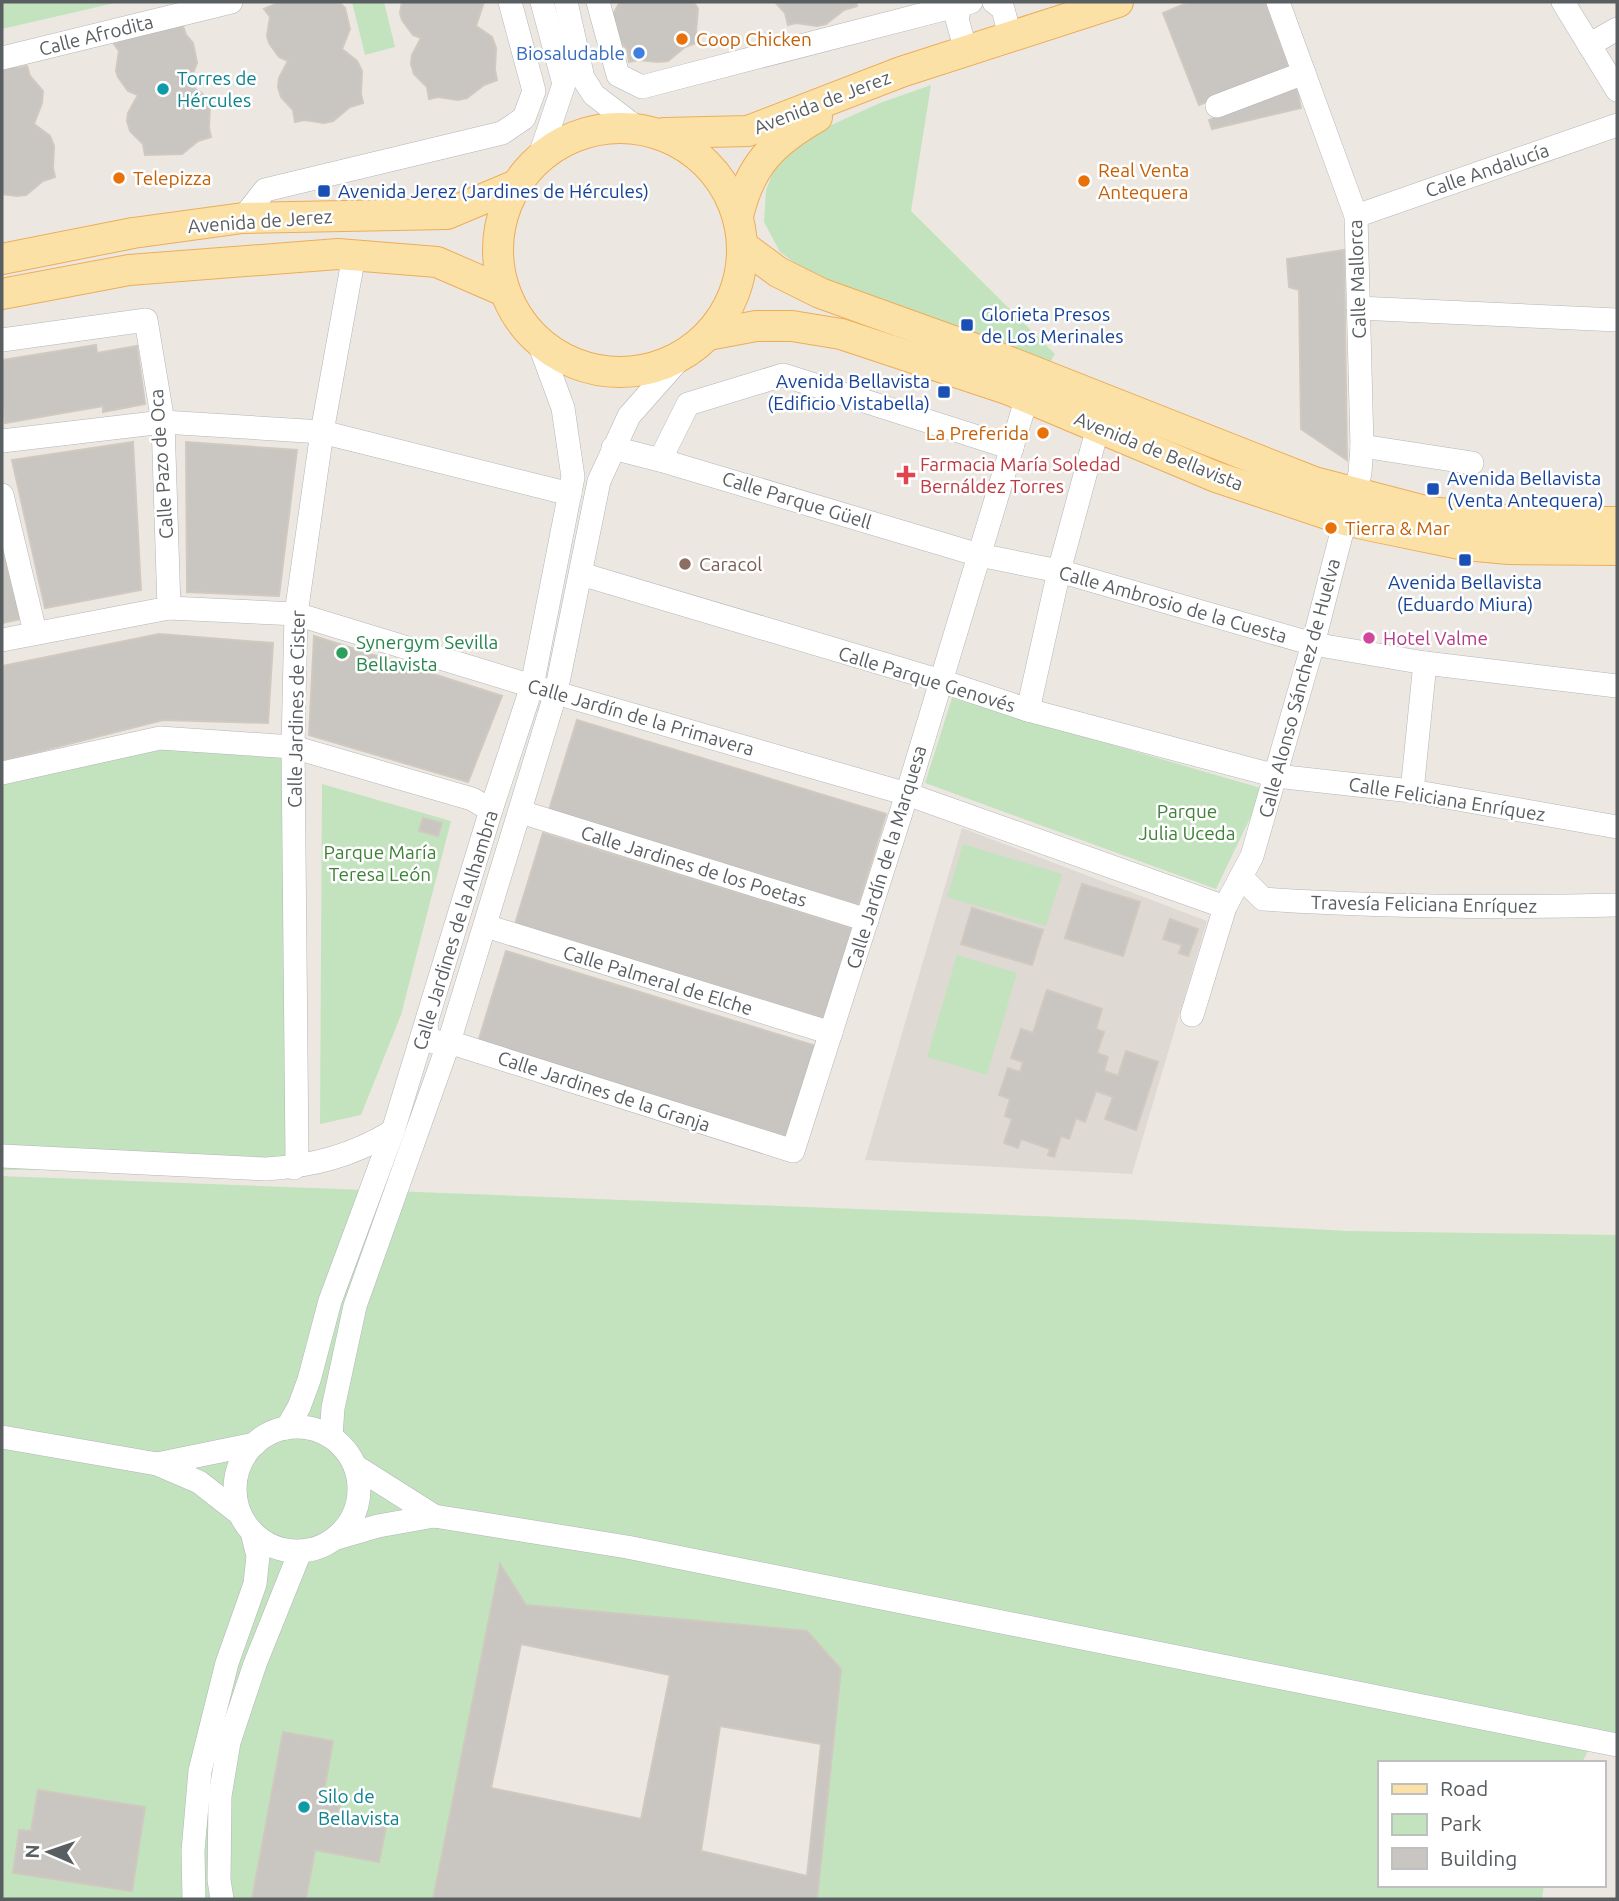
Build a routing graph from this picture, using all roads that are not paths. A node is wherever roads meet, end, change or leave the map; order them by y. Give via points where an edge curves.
1 (230, 2) edge
2 (510, 2) edge
3 (542, 2) edge
4 (566, 2) edge
5 (598, 2) edge
6 (995, 2) edge
7 (1118, 2) edge
8 (1278, 2) edge
9 (1563, 2) edge
10 (965, 4) edge
11 (1617, 29) edge
12 (1010, 36) junction
13 (1590, 45) junction
14 (966, 51) junction
15 (2, 58) edge
16 (901, 72) junction
17 (1304, 73) junction
18 (1617, 90) edge
19 (1217, 106) dead end
20 (1617, 125) edge
21 (649, 131) junction
22 (539, 158) junction
23 (516, 185) junction
24 (738, 216) junction
25 (1356, 216) junction
26 (243, 218) junction
27 (743, 246) junction
28 (354, 255) junction
29 (2, 259) edge
30 (504, 291) junction
31 (2, 293) edge
32 (1358, 308) junction
33 (1617, 320) edge
34 (708, 335) junction
35 (2, 340) edge
36 (539, 343) junction
37 (682, 356) junction
38 (1027, 397) junction
39 (163, 422) junction
40 (1098, 427) junction
41 (322, 432) junction
42 (2, 441) edge
43 (1362, 446) junction
44 (613, 448) junction
45 (1012, 448) junction
46 (660, 460) junction
47 (1472, 463) dead end
48 (570, 494) junction
49 (2, 495) edge
50 (1350, 506) junction
51 (1617, 522) edge
52 (1617, 550) edge
53 (979, 555) junction
54 (1059, 571) junction
55 (581, 574) junction
56 (169, 608) junction
57 (296, 614) junction
58 (35, 632) junction
59 (2, 640) edge
60 (1313, 644) junction
61 (1425, 663) junction
62 (942, 681) junction
63 (532, 686) junction
64 (1617, 686) edge
65 (556, 692) junction
66 (1028, 710) junction
67 (293, 747) junction
68 (2, 773) edge
69 (1276, 776) junction
70 (1412, 791) junction
71 (906, 794) junction
72 (491, 810) junction
73 (521, 812) junction
74 (1617, 827) edge
75 (1241, 877) junction
76 (1617, 905) edge
77 (1225, 907) junction
78 (867, 920) junction
79 (486, 926) junction
80 (1192, 1015) dead end
81 (426, 1024) junction
82 (831, 1032) junction
83 (449, 1042) junction
84 (393, 1131) junction
85 (793, 1151) joint
86 (2, 1156) edge
87 (294, 1167) junction
88 (287, 1428) junction
89 (331, 1436) junction
90 (2, 1437) edge
91 (255, 1444) junction
92 (157, 1464) junction
93 (355, 1466) junction
94 (434, 1516) junction
95 (246, 1523) junction
96 (337, 1538) junction
97 (300, 1552) junction
98 (1617, 1745) edge
99 (194, 1899) edge
100 (222, 1899) edge

1 - 15 street, Calle Afrodita
2 - 26 street via 534,91 524,118 502,133 265,190
3 - 22 street via 564,84
4 - 21 street via 583,78 594,95
5 - 10 street via 618,75 642,87
6 - 12 street via 1003,9
7 - 12 main road, Avenida de Jerez
8 - 17 street, Calle Mallorca
9 - 13 street
10 - 14 street via 957,19
11 - 13 street
12 - 14 main road, Avenida de Jerez
13 - 18 street
14 - 16 main road, Avenida de Jerez
16 - 21 main road, Avenida de Jerez via 748,131
16 - 24 main road, Avenida de Jerez via 773,146 744,192
17 - 19 street
17 - 25 street, Calle Mallorca
20 - 25 street, Calle Andalucía
21 - 22 main road via 600,128 556,144
21 - 24 main road via 686,146 709,165 726,184
22 - 23 main road
23 - 26 main road, Avenida de Jerez via 447,214
23 - 30 main road via 501,218 497,255
24 - 27 main road
25 - 32 street, Calle Mallorca
26 - 29 main road, Avenida de Jerez via 133,233
27 - 34 main road via 732,299
27 - 50 main road, Avenida de Bellavista via 778,272 820,293 992,355 1314,482
28 - 30 main road, Avenida de Jerez via 437,262
28 - 31 main road, Avenida de Jerez via 129,270
28 - 41 street, Calle Jardines de Cister
30 - 36 main road via 518,319
32 - 33 street
32 - 43 street, Calle Mallorca
34 - 37 main road
34 - 38 main road, Avenida de Bellavista via 792,326 841,334
35 - 39 street, Calle Pazo de Oca via 146,320
36 - 37 main road via 571,363 608,373 646,370
36 - 48 street, Calle Jardines de la Alhambra via 563,408 573,477
37 - 44 street, Calle Jardines de la Alhambra via 629,416
38 - 40 main road, Avenida de Bellavista
38 - 45 street, Calle Jardín de la Marquesa
39 - 41 street
39 - 42 street
39 - 56 street, Calle Pazo de Oca
40 - 50 main road, Avenida de Bellavista via 1216,477
40 - 54 street
41 - 48 street
41 - 57 street, Calle Jardines de Cister
43 - 47 street
43 - 50 street, Calle Mallorca
44 - 46 street, Calle Parque Güell
44 - 55 street, Calle Jardines de la Alhambra via 599,481
45 - 46 street via 783,375 688,404
45 - 53 street, Calle Jardín de la Marquesa
46 - 53 street, Calle Parque Güell
48 - 63 street, Calle Jardines de la Alhambra
49 - 58 street
50 - 51 main road, Avenida de Bellavista via 1526,522
50 - 52 main road, Avenida de Bellavista via 1465,545
50 - 60 street, Calle Alonso Sánchez de Huelva
53 - 54 street, Calle Ambrosio de la Cuesta
53 - 62 street, Calle Jardín de la Marquesa
54 - 60 street, Calle Ambrosio de la Cuesta
54 - 66 street
55 - 62 street, Calle Parque Genovés
55 - 65 street, Calle Jardines de la Alhambra
56 - 57 street, Calle Jardín de la Primavera
56 - 58 street, Calle Jardín de la Primavera
57 - 63 street, Calle Jardín de la Primavera
57 - 67 street, Calle Jardines de Cister
58 - 59 street, Calle Jardín de la Primavera
60 - 61 street, Calle Ambrosio de la Cuesta
60 - 69 street, Calle Alonso Sánchez de Huelva
61 - 64 street, Calle Ambrosio de la Cuesta
61 - 70 street
62 - 66 street, Calle Parque Genovés
62 - 71 street, Calle Jardín de la Marquesa
63 - 65 street, Calle Jardín de la Primavera
63 - 72 street, Calle Jardines de la Alhambra
65 - 71 street, Calle Jardín de la Primavera
65 - 73 street, Calle Jardines de la Alhambra
66 - 69 street, Calle Parque Genovés
67 - 68 street via 160,738
67 - 72 street via 472,799
67 - 87 street, Calle Jardines de Cister
69 - 70 street, Calle Feliciana Enríquez
69 - 75 street, Calle Alonso Sánchez de Huelva via 1252,856
70 - 74 street, Calle Feliciana Enríquez
71 - 77 street, Calle Jardín de la Primavera
71 - 78 street, Calle Jardín de la Marquesa
72 - 81 street, Calle Jardines de la Alhambra
73 - 78 street, Calle Jardines de los Poetas
73 - 79 street, Calle Jardines de la Alhambra
75 - 76 street, Travesía Feliciana Enríquez via 1264,899 1344,905
75 - 77 street, Calle Alonso Sánchez de Huelva
77 - 80 street, Calle Alonso Sánchez de Huelva
78 - 82 street, Calle Jardín de la Marquesa
79 - 82 street, Calle Palmeral de Elche
79 - 83 street, Calle Jardines de la Alhambra
81 - 83 street, Calle Jardines de la Granja via 430,1040
81 - 84 street, Calle Jardines de la Alhambra
82 - 85 street, Calle Jardín de la Marquesa
83 - 85 street, Calle Jardines de la Granja
83 - 89 street, Calle Jardines de la Alhambra via 355,1306
84 - 87 street via 345,1156
84 - 88 street, Calle Jardines de la Alhambra via 330,1301 309,1380
86 - 87 street
88 - 89 street via 302,1427
88 - 91 street
89 - 93 street
90 - 92 street
91 - 92 street
91 - 95 street via 237,1476 236,1496
92 - 95 street via 198,1482
93 - 94 street
93 - 96 street via 360,1486 357,1505
94 - 96 street
94 - 98 street via 627,1547
95 - 97 street via 270,1545
95 - 99 street via 258,1556 255,1584 227,1663 200,1771
96 - 97 street
97 - 100 street via 229,1742 220,1796

